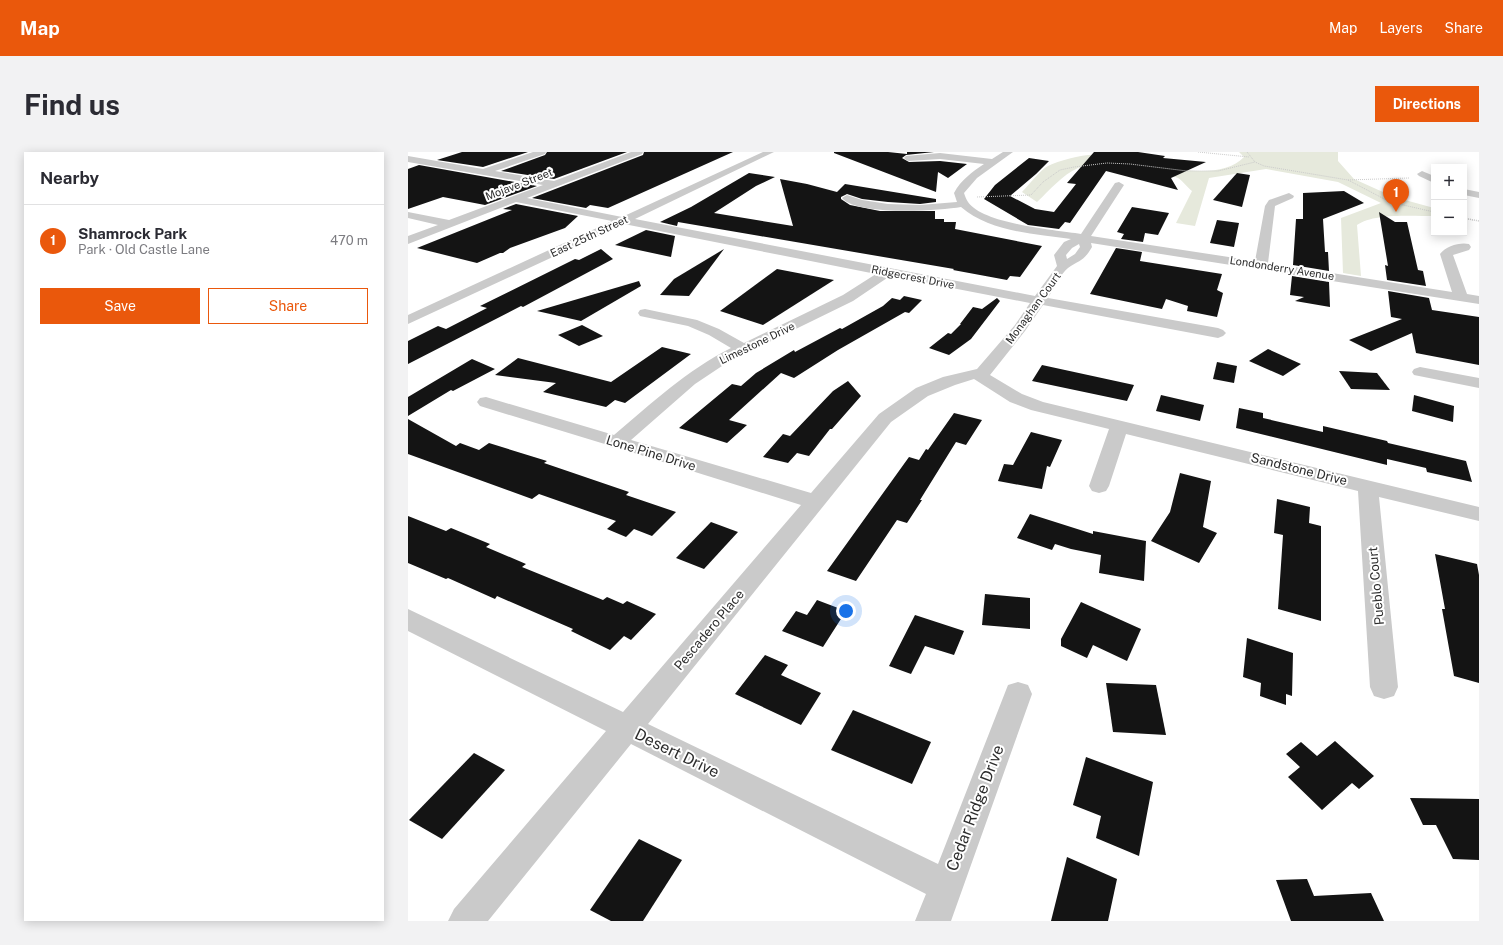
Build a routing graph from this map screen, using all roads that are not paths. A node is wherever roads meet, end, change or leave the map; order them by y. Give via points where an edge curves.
1 (542, 152) edge
2 (639, 152) edge
3 (755, 152) edge
4 (770, 152) edge
5 (1009, 152) edge
6 (436, 154) dead end
7 (909, 158) dead end
8 (412, 159) edge
9 (994, 162) junction
10 (484, 171) junction
11 (554, 184) junction
12 (1119, 185) dead end
13 (1467, 193) edge
14 (1479, 195) edge
15 (1289, 196) dead end
16 (847, 198) dead end
17 (516, 199) junction
18 (964, 204) junction
19 (408, 215) edge
20 (615, 220) junction
21 (450, 224) junction
22 (1084, 238) junction
23 (408, 240) edge
24 (1465, 247) dead end
25 (1261, 265) junction
26 (888, 272) junction
27 (1461, 297) junction
28 (1039, 300) junction
29 (1479, 300) edge
30 (408, 311) edge
31 (645, 313) dead end
32 (408, 320) edge
33 (1218, 333) dead end
34 (742, 348) junction
35 (1420, 372) dead end
36 (977, 374) junction
37 (1479, 383) edge
38 (486, 402) dead end
39 (1120, 425) junction
40 (616, 442) junction
41 (1099, 486) dead end
42 (1368, 486) junction
43 (816, 502) junction
44 (1479, 514) edge
45 (408, 619) edge
46 (1384, 686) dead end
47 (1018, 694) dead end
48 (627, 728) junction
49 (946, 886) junction
50 (466, 921) edge
51 (933, 921) edge

1 - 10 street
2 - 11 street, Mojave Street
3 - 20 street, East 25th Street
4 - 20 street, East 25th Street
5 - 9 street
6 - 8 street
7 - 9 street via 940,156
8 - 10 street
9 - 18 street via 960,189
10 - 11 street
11 - 17 street, Mojave Street
12 - 22 street
13 - 14 street
15 - 25 street via 1273,202 1270,206
16 - 18 street via 870,205 906,208
17 - 20 street, Ridgecrest Drive
17 - 21 street, Mojave Street
18 - 22 street, Londonderry Avenue via 995,221 1020,228
19 - 21 street
20 - 26 street, Ridgecrest Drive
20 - 30 street, East 25th Street
20 - 32 street, East 25th Street
21 - 23 street, Mojave Street
22 - 25 street, Londonderry Avenue
22 - 28 street, Monaghan Court via 1064,248 1060,255 1063,266
24 - 27 street via 1446,254
25 - 27 street, Londonderry Avenue
26 - 28 street, Ridgecrest Drive
26 - 34 street, Limestone Drive via 848,298
27 - 29 street, Londonderry Avenue
28 - 33 street, Ridgecrest Drive
28 - 36 street, Monaghan Court via 997,356 983,372
31 - 34 street via 692,323
34 - 40 street, Limestone Drive via 690,380
35 - 37 street
36 - 39 street, Sandstone Drive via 1016,398 1037,406
36 - 43 street, Pescadero Place via 949,381 922,392 885,418
38 - 40 street, Lone Pine Drive
39 - 41 street
39 - 42 street, Sandstone Drive
40 - 43 street, Lone Pine Drive
42 - 44 street, Sandstone Drive
42 - 46 street, Pueblo Court
43 - 48 street, Pescadero Place
45 - 48 street, Desert Drive
47 - 49 street, Cedar Ridge Drive
48 - 49 street, Desert Drive
48 - 50 street, Pescadero Place
49 - 51 street, Cedar Ridge Drive

